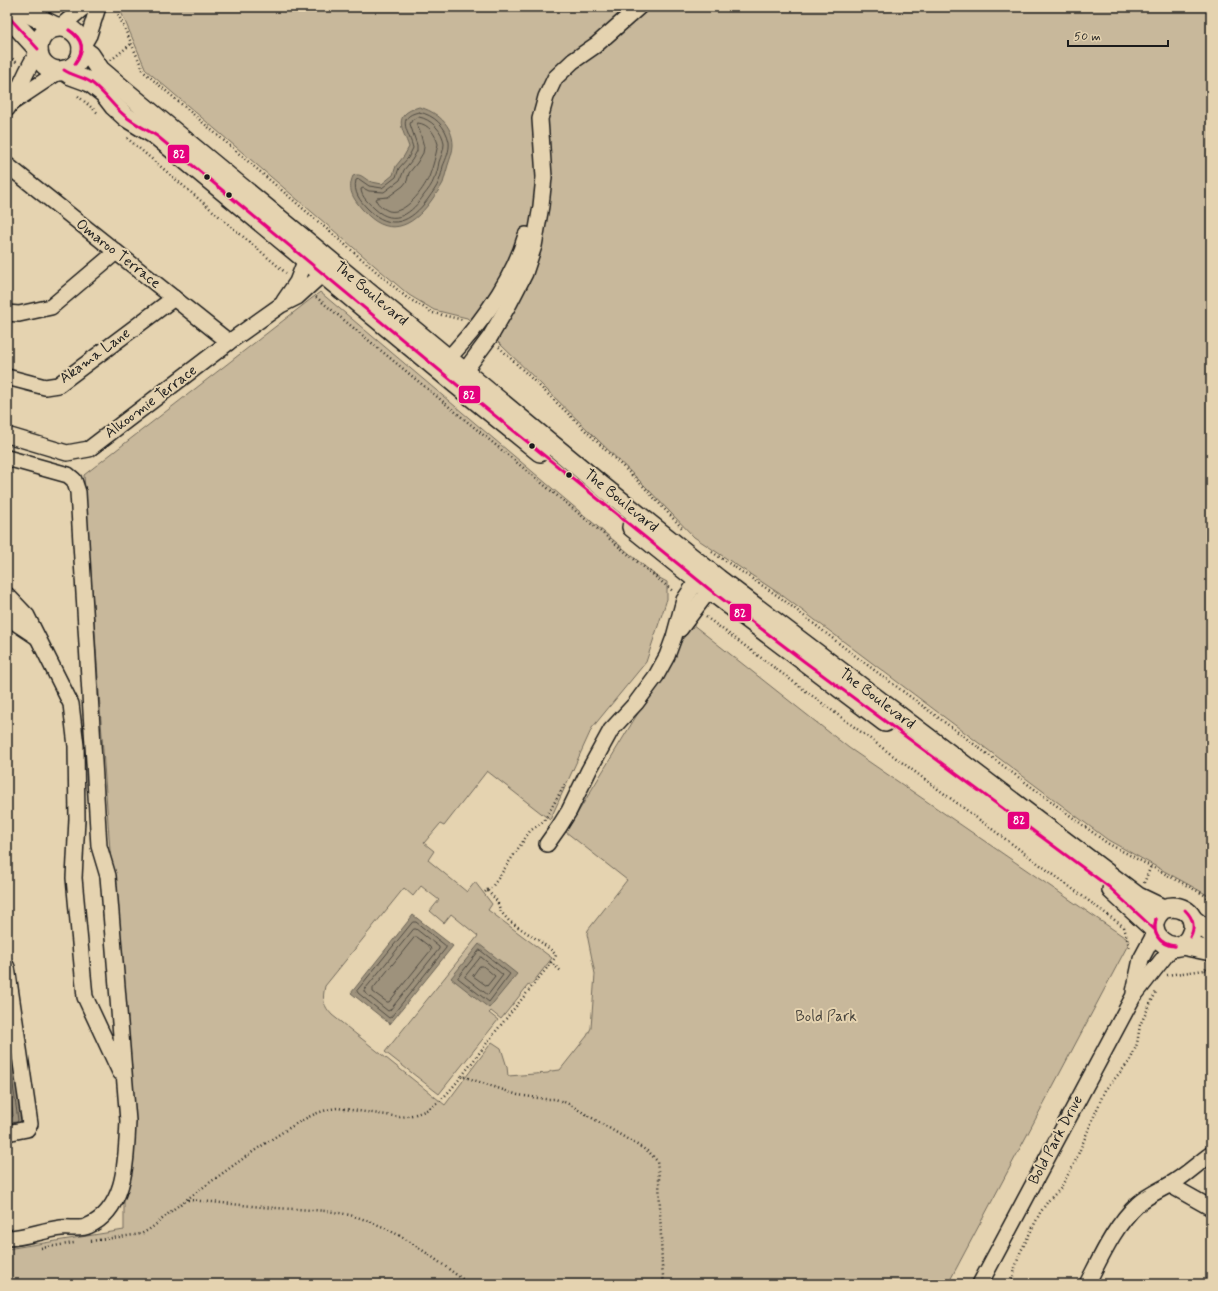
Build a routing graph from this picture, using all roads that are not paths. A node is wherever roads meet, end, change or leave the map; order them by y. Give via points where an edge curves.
1 (16, 7) edge
2 (84, 7) edge
3 (98, 7) edge
4 (632, 7) edge
5 (639, 7) edge
6 (7, 15) edge
7 (58, 27) junction
8 (82, 48) junction
9 (38, 51) junction
10 (62, 70) junction
11 (9, 106) edge
12 (7, 165) edge
13 (116, 252) junction
14 (311, 254) junction
15 (328, 268) junction
16 (302, 285) junction
17 (174, 298) junction
18 (7, 313) edge
19 (229, 342) junction
20 (443, 364) junction
21 (7, 377) edge
22 (460, 378) junction
23 (7, 435) edge
24 (7, 458) edge
25 (708, 574) junction
26 (7, 595) edge
27 (7, 617) edge
28 (38, 638) junction
29 (546, 844) dead end
30 (1163, 909) junction
31 (1192, 919) junction
32 (1155, 931) junction
33 (1211, 933) edge
34 (1178, 945) junction
35 (1211, 951) edge
36 (7, 967) edge
37 (1133, 997) junction
38 (125, 1082) junction
39 (7, 1133) edge
40 (1211, 1154) edge
41 (1170, 1185) junction
42 (1211, 1208) edge
43 (7, 1238) edge
44 (980, 1284) edge
45 (1086, 1284) edge

1 - 7 main road, The Boulevard
2 - 7 street
3 - 8 street
4 - 20 street via 584,44 551,78 537,111 533,156 534,195 522,250 500,292 476,327
5 - 22 street via 555,78 546,97 540,120 544,177 534,246 525,273 490,338
6 - 9 main road, The Boulevard
7 - 8 main road, The Boulevard via 75,33
7 - 9 main road via 50,29 41,37
8 - 10 main road via 76,63 71,68
8 - 14 main road, The Boulevard via 100,70
9 - 10 main road, The Boulevard via 42,62 51,69
9 - 11 street
10 - 11 street
10 - 14 main road, The Boulevard via 90,82 126,117 157,136
12 - 13 street, Omaroo Terrace
13 - 17 street, Omaroo Terrace
13 - 18 street via 51,307 19,314
14 - 15 main road, The Boulevard
14 - 16 street
15 - 16 street, Alkoomie Terrace
15 - 20 main road, The Boulevard
16 - 19 street, Alkoomie Terrace via 297,297 281,305
17 - 19 street, Omaroo Terrace
17 - 21 street, Akama Lane via 58,385 46,387
19 - 23 street, Alkoomie Terrace via 89,449 67,453
20 - 22 main road, The Boulevard
22 - 25 main road, The Boulevard via 603,487
24 - 38 street via 68,475 74,480 78,492 99,846 108,876
25 - 29 street via 689,604 656,676 611,730 569,811
25 - 30 main road, The Boulevard via 1138,897
25 - 32 main road, The Boulevard via 811,667 1109,887
26 - 28 street via 27,616
27 - 28 street
28 - 38 street via 71,704 72,711 76,746 77,819 74,878 85,997
30 - 31 main road, The Boulevard via 1178,907
30 - 32 main road via 1155,920
31 - 33 main road, The Boulevard
31 - 34 main road via 1192,933 1187,941
32 - 34 main road, The Boulevard via 1159,940 1167,945
32 - 37 street, Bold Park Drive via 1141,959
34 - 35 main road, The Boulevard
34 - 37 street, Bold Park Drive
36 - 39 street via 30,1124 27,1128
37 - 44 street, Bold Park Drive
38 - 43 street via 128,1121 126,1160 118,1192 106,1215 87,1227 62,1228
40 - 41 street
41 - 42 street
41 - 45 street via 1153,1192 1127,1216

